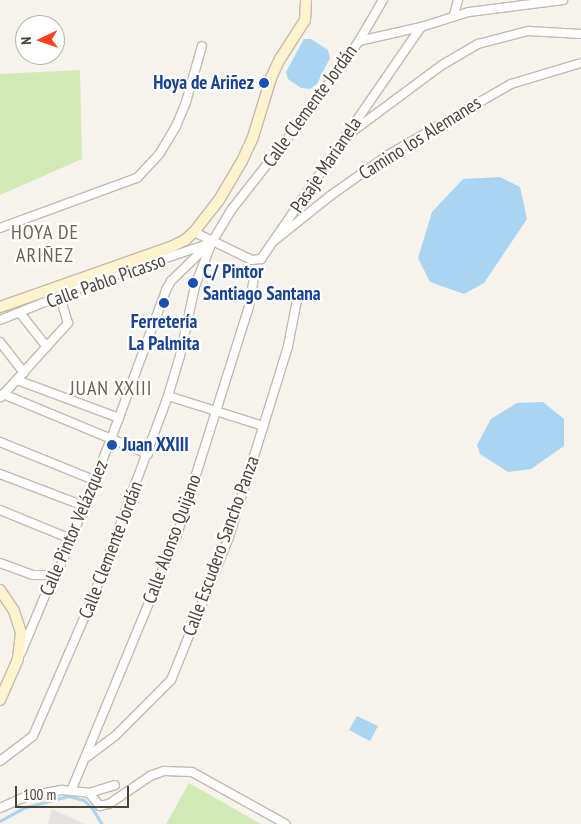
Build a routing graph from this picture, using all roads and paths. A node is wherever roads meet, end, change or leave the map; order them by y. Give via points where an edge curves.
1 (306, 0) edge
2 (383, 0) edge
3 (458, 0) edge
4 (562, 0) edge
5 (454, 15) junction
6 (420, 27) junction
7 (581, 34) edge
8 (359, 41) junction
9 (202, 46) dead end
10 (581, 63) edge
11 (346, 137) junction
12 (219, 200) junction
13 (232, 208) junction
14 (210, 213) junction
15 (224, 221) junction
16 (0, 228) edge
17 (194, 232) junction
18 (274, 241) junction
19 (212, 242) junction
20 (254, 279) dead end
21 (60, 297) junction
22 (297, 300) dead end
23 (0, 307) edge
24 (20, 313) junction
25 (0, 320) edge
26 (0, 342) edge
27 (47, 347) junction
28 (24, 373) junction
29 (17, 380) junction
30 (1, 396) edge
31 (168, 396) junction
32 (215, 411) junction
33 (119, 418) junction
34 (263, 426) junction
35 (111, 439) junction
36 (0, 442) edge
37 (148, 454) junction
38 (0, 474) edge
39 (94, 480) junction
40 (84, 506) junction
41 (0, 510) edge
42 (71, 539) junction
43 (0, 562) edge
44 (58, 572) junction
45 (0, 590) edge
46 (18, 659) junction
47 (0, 700) edge
48 (87, 757) junction
49 (0, 761) edge
50 (115, 785) dead end
51 (71, 791) junction
52 (89, 793) junction
53 (0, 808) edge
54 (286, 824) edge

1 - 12 main road via 305,20 280,59 253,137
2 - 8 street, Calle Clemente Jordán
3 - 5 street
4 - 5 street
5 - 6 street
6 - 8 street
6 - 11 street, Pasaje Marianela
7 - 11 street via 528,31 478,44 442,65
8 - 13 street, Calle Clemente Jordán
9 - 16 street via 176,126 160,153 137,178
10 - 18 street, Camino los Alemanes via 510,84 388,155
11 - 18 street, Pasaje Marianela
12 - 13 street
12 - 14 main road
13 - 15 street, Calle Clemente Jordán
14 - 15 street
14 - 17 main road
15 - 19 street, Calle Clemente Jordán
17 - 19 street, Pasaje Marianela
17 - 23 main road via 173,246
18 - 19 street, Pasaje Marianela via 261,259 252,260
19 - 21 street, Calle Pablo Picasso
19 - 31 street, Calle Clemente Jordán via 195,286
19 - 33 street, Calle Pintor Velázquez via 171,281 166,290
20 - 32 street, Calle Alonso Quijano via 249,306
21 - 24 street, Calle Pablo Picasso
21 - 27 street via 68,323
22 - 34 street, Calle Escudero Sancho Panza via 288,346
24 - 25 street, Calle Pablo Picasso
24 - 27 street
26 - 28 street
27 - 28 street
28 - 29 street
29 - 30 street
29 - 33 street
30 - 35 street
31 - 32 street
31 - 37 street, Calle Clemente Jordán
32 - 34 street
32 - 48 street, Calle Alonso Quijano via 176,538
33 - 35 street, Calle Pintor Velázquez
34 - 48 street, Calle Escudero Sancho Panza via 229,537 172,680 116,735
35 - 37 street
35 - 39 street, Calle Pintor Velázquez
36 - 39 street
37 - 49 street, Calle Clemente Jordán via 94,595 33,736
38 - 40 street
39 - 40 street, Calle Pintor Velázquez
40 - 42 street, Calle Pintor Velázquez
41 - 42 street
42 - 44 street, Calle Pintor Velázquez
43 - 44 street via 33,575 49,576
44 - 46 street, Calle Pintor Velázquez
45 - 46 main road via 18,620 21,633
46 - 47 main road
48 - 51 street, Calle Alonso Quijano
50 - 52 street
51 - 52 street
51 - 53 street via 25,797
52 - 54 street via 100,806 109,804 150,776 164,771 192,772

